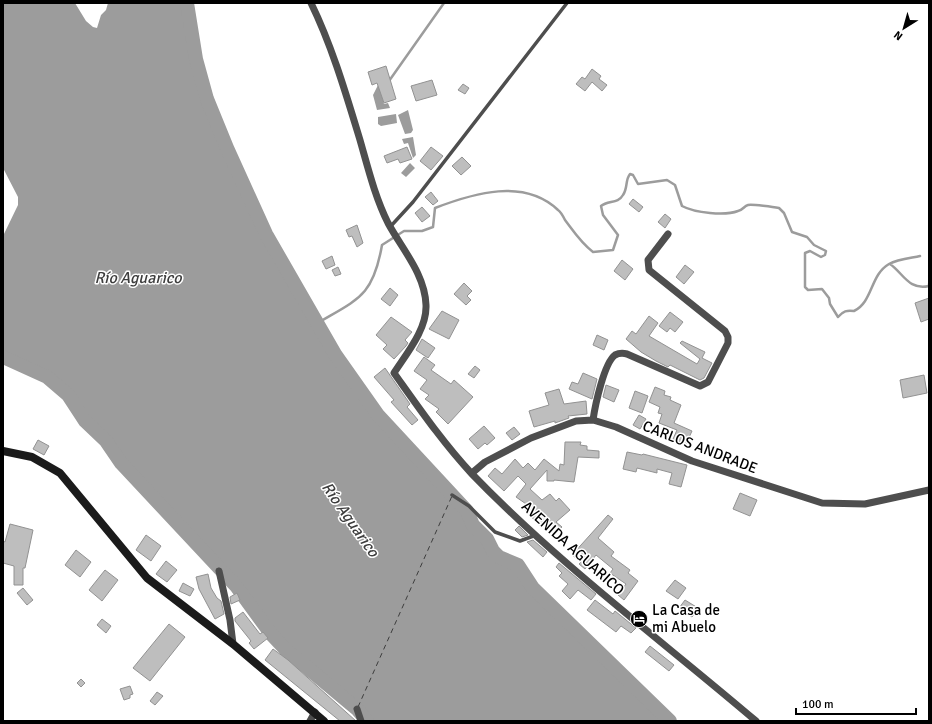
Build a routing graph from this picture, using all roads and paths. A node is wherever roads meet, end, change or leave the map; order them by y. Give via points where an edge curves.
1 (311, 3) edge
2 (567, 3) edge
3 (390, 226) junction
4 (668, 234) dead end
5 (593, 420) junction
6 (3, 451) edge
7 (472, 473) junction
8 (929, 490) edge
9 (452, 495) dead end
10 (537, 535) junction
11 (219, 572) dead end
12 (233, 644) junction
13 (357, 710) dead end
14 (315, 712) junction
15 (310, 721) edge
16 (324, 721) edge
17 (361, 721) edge
18 (756, 721) edge

1 - 3 street via 326,33 381,209
2 - 3 lane via 413,202
3 - 7 street, AVENIDA AGUARICO via 412,260 426,305 417,337 394,373 436,432
4 - 5 street via 648,260 649,270 725,331 728,337 727,345 708,382 700,386 627,354 616,355 612,358 601,386
5 - 7 street, CARLOS ANDRADE via 576,421 530,438 485,462
5 - 8 street, CARLOS ANDRADE via 616,427 692,461 822,504 865,504
6 - 12 street via 32,457 60,473 140,570
7 - 10 street, AVENIDA AGUARICO
9 - 10 lane via 469,506 495,532 520,541
10 - 18 street, AVENIDA AGUARICO via 575,570
11 - 12 street
12 - 14 street
13 - 17 street
14 - 15 street
14 - 16 street

